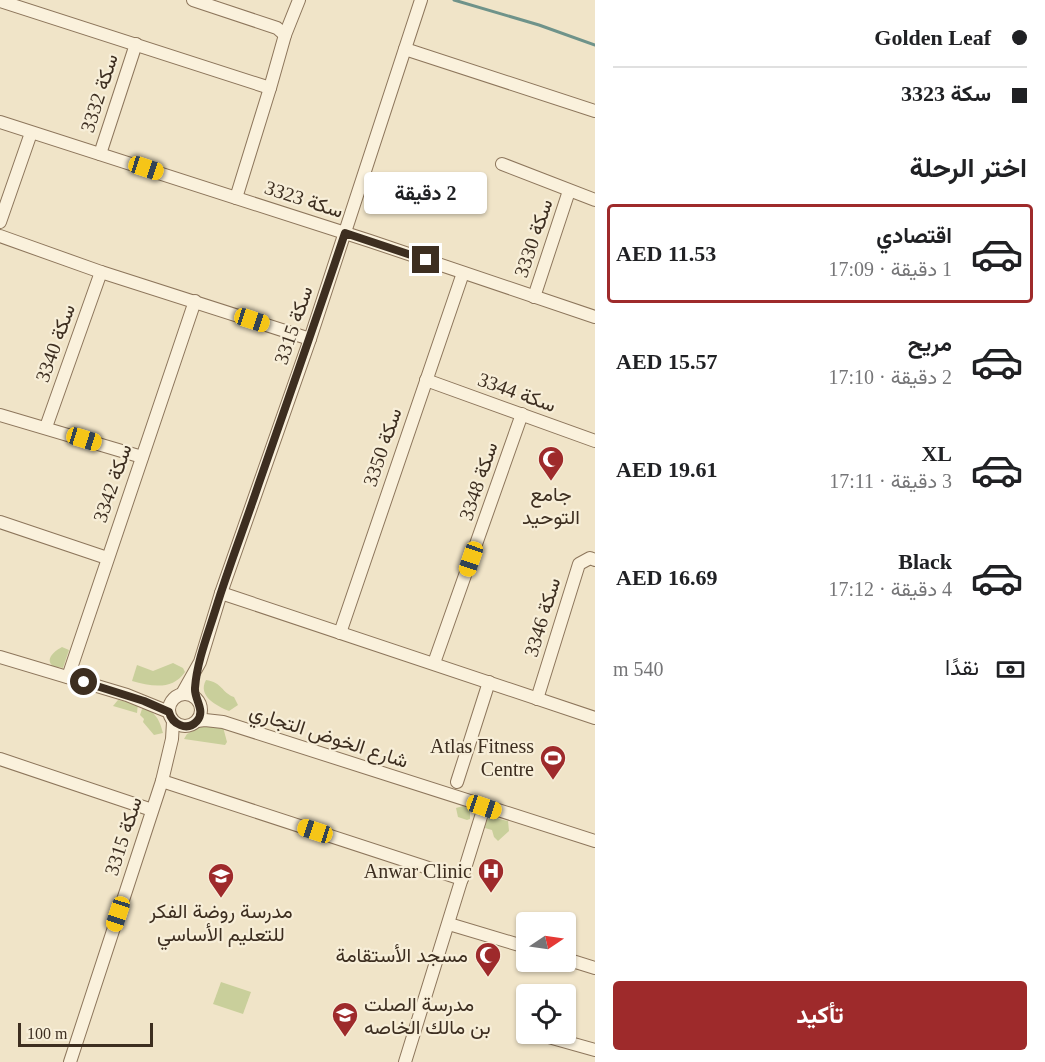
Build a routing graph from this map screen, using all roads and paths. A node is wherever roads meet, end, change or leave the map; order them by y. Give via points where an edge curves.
1 (193, 0) edge
2 (299, 0) edge
3 (421, 0) edge
4 (0, 1) edge
5 (285, 35) junction
6 (136, 44) junction
7 (405, 49) junction
8 (270, 88) junction
9 (595, 111) edge
10 (0, 122) edge
11 (31, 133) junction
12 (100, 154) junction
13 (502, 164) dead end
14 (569, 191) junction
15 (236, 198) junction
16 (595, 200) edge
17 (0, 222) edge
18 (345, 233) junction
19 (0, 236) edge
20 (101, 272) junction
21 (463, 273) junction
22 (534, 297) junction
23 (195, 301) junction
24 (595, 317) edge
25 (309, 339) junction
26 (426, 380) junction
27 (522, 414) junction
28 (0, 415) edge
29 (45, 427) junction
30 (595, 441) edge
31 (142, 457) junction
32 (0, 522) edge
33 (107, 558) junction
34 (595, 560) edge
35 (221, 593) junction
36 (340, 633) junction
37 (0, 657) edge
38 (200, 662) junction
39 (434, 663) junction
40 (68, 677) junction
41 (489, 682) junction
42 (127, 695) junction
43 (177, 697) junction
44 (537, 699) junction
45 (198, 702) junction
46 (171, 717) junction
47 (595, 718) edge
48 (223, 722) junction
49 (193, 724) junction
50 (168, 758) junction
51 (0, 759) edge
52 (162, 781) junction
53 (457, 782) dead end
54 (484, 807) junction
55 (152, 810) junction
56 (595, 840) edge
57 (462, 879) junction
58 (449, 924) junction
59 (516, 944) edge
60 (576, 962) edge
61 (595, 968) edge
62 (574, 1044) edge
63 (595, 1050) edge
64 (70, 1062) edge
65 (405, 1062) edge

1 - 5 street via 277,28
2 - 5 street
3 - 7 street, سكة 3315
4 - 6 street
5 - 8 street
6 - 8 street
6 - 12 street, سكة 3332
7 - 9 street
7 - 18 street, سكة 3315
8 - 15 street
10 - 11 street, سكة 3323
11 - 12 street, سكة 3323
11 - 17 street
12 - 15 street, سكة 3323
13 - 14 street, سكة 3330
14 - 16 street, سكة 3330
14 - 22 street, سكة 3330
15 - 18 street, سكة 3323
18 - 21 street, سكة 3323
18 - 25 street, سكة 3315
19 - 20 street
20 - 23 street
20 - 29 street, سكة 3340
21 - 22 street, سكة 3323
21 - 26 street, سكة 3350
22 - 24 street, سكة 3323
23 - 25 street
23 - 31 street, سكة 3342
25 - 35 street, سكة 3315
26 - 27 street, سكة 3344
26 - 36 street, سكة 3350
27 - 30 street, سكة 3344
27 - 39 street, سكة 3348
28 - 29 street
29 - 31 street
31 - 33 street, سكة 3342
32 - 33 street
33 - 40 street, سكة 3342
34 - 44 street, سكة 3346 via 590,558 579,564
35 - 36 street
35 - 38 street, سكة 3315
36 - 39 street
37 - 40 street
38 - 43 street, سكة 3315
38 - 45 street, سكة 3315
39 - 41 street
40 - 42 street
41 - 44 street
41 - 53 street
42 - 43 street
42 - 46 street
43 - 45 street
43 - 46 street
44 - 47 street
45 - 48 street, شارع الخوض التجاري
45 - 49 street via 200,717
46 - 49 street via 183,726
46 - 50 street, سكة 3315
48 - 49 street, شارع الخوض التجاري via 205,720
48 - 54 street, شارع الخوض التجاري
49 - 50 street, سكة 3315
50 - 52 street, سكة 3315
51 - 55 street
52 - 55 street, سكة 3315
52 - 57 street
54 - 56 street, شارع الخوض التجاري
54 - 57 street
55 - 64 street, سكة 3315
57 - 58 street
58 - 59 street
58 - 65 street
60 - 61 street
62 - 63 street

